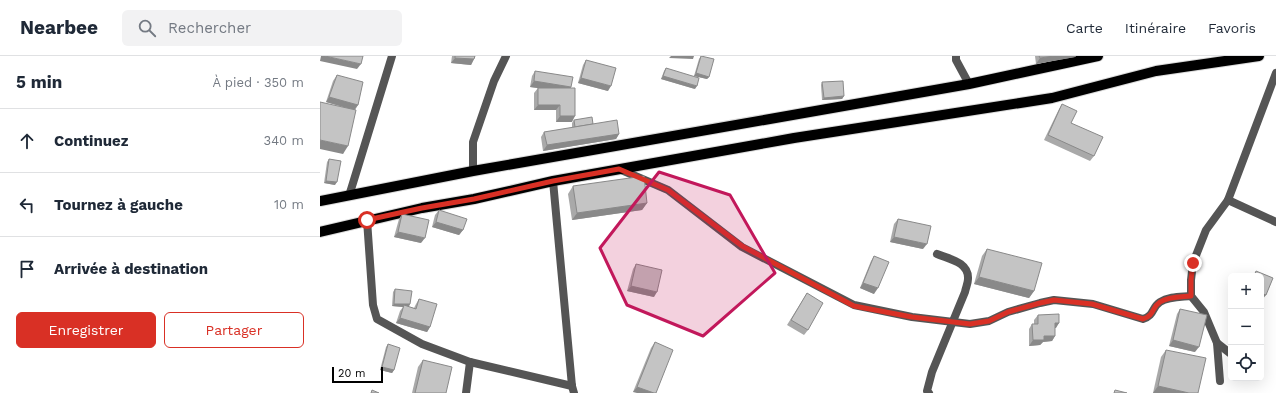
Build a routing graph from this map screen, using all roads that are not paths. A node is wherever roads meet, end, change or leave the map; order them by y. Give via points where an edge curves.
1 (392, 56) edge
2 (506, 56) edge
3 (956, 56) edge
4 (1098, 56) edge
5 (1259, 56) edge
6 (1276, 72) edge
7 (970, 84) junction
8 (619, 169) junction
9 (473, 171) junction
10 (553, 181) junction
11 (349, 196) junction
12 (1228, 200) junction
13 (320, 201) edge
14 (367, 220) junction
15 (1276, 222) edge
16 (320, 232) edge
17 (937, 254) dead end
18 (1191, 296) junction
19 (952, 322) junction
20 (1217, 343) junction
21 (1228, 352) edge
22 (470, 362) junction
23 (1220, 381) dead end
24 (573, 389) edge
25 (927, 392) edge
26 (466, 393) edge

1 - 11 street
2 - 9 street via 494,81 473,142
3 - 7 street
4 - 7 main road
5 - 8 main road via 1156,71 1052,98 794,138
6 - 12 street
7 - 9 main road
8 - 10 main road
8 - 19 street via 668,190 742,246 854,306
9 - 11 main road
10 - 14 main road
10 - 24 street
11 - 13 main road
12 - 15 street
12 - 18 street via 1206,230 1193,263
14 - 16 main road
14 - 22 street via 373,305 377,319 422,344
17 - 19 street via 959,262 967,270 965,292
18 - 19 street via 1168,298 1160,302 1150,317 1143,319 1092,304 1054,300 1008,312 989,321 970,324
18 - 20 street via 1204,312
19 - 25 street via 932,372
20 - 21 street
20 - 23 street
22 - 24 street
22 - 26 street

